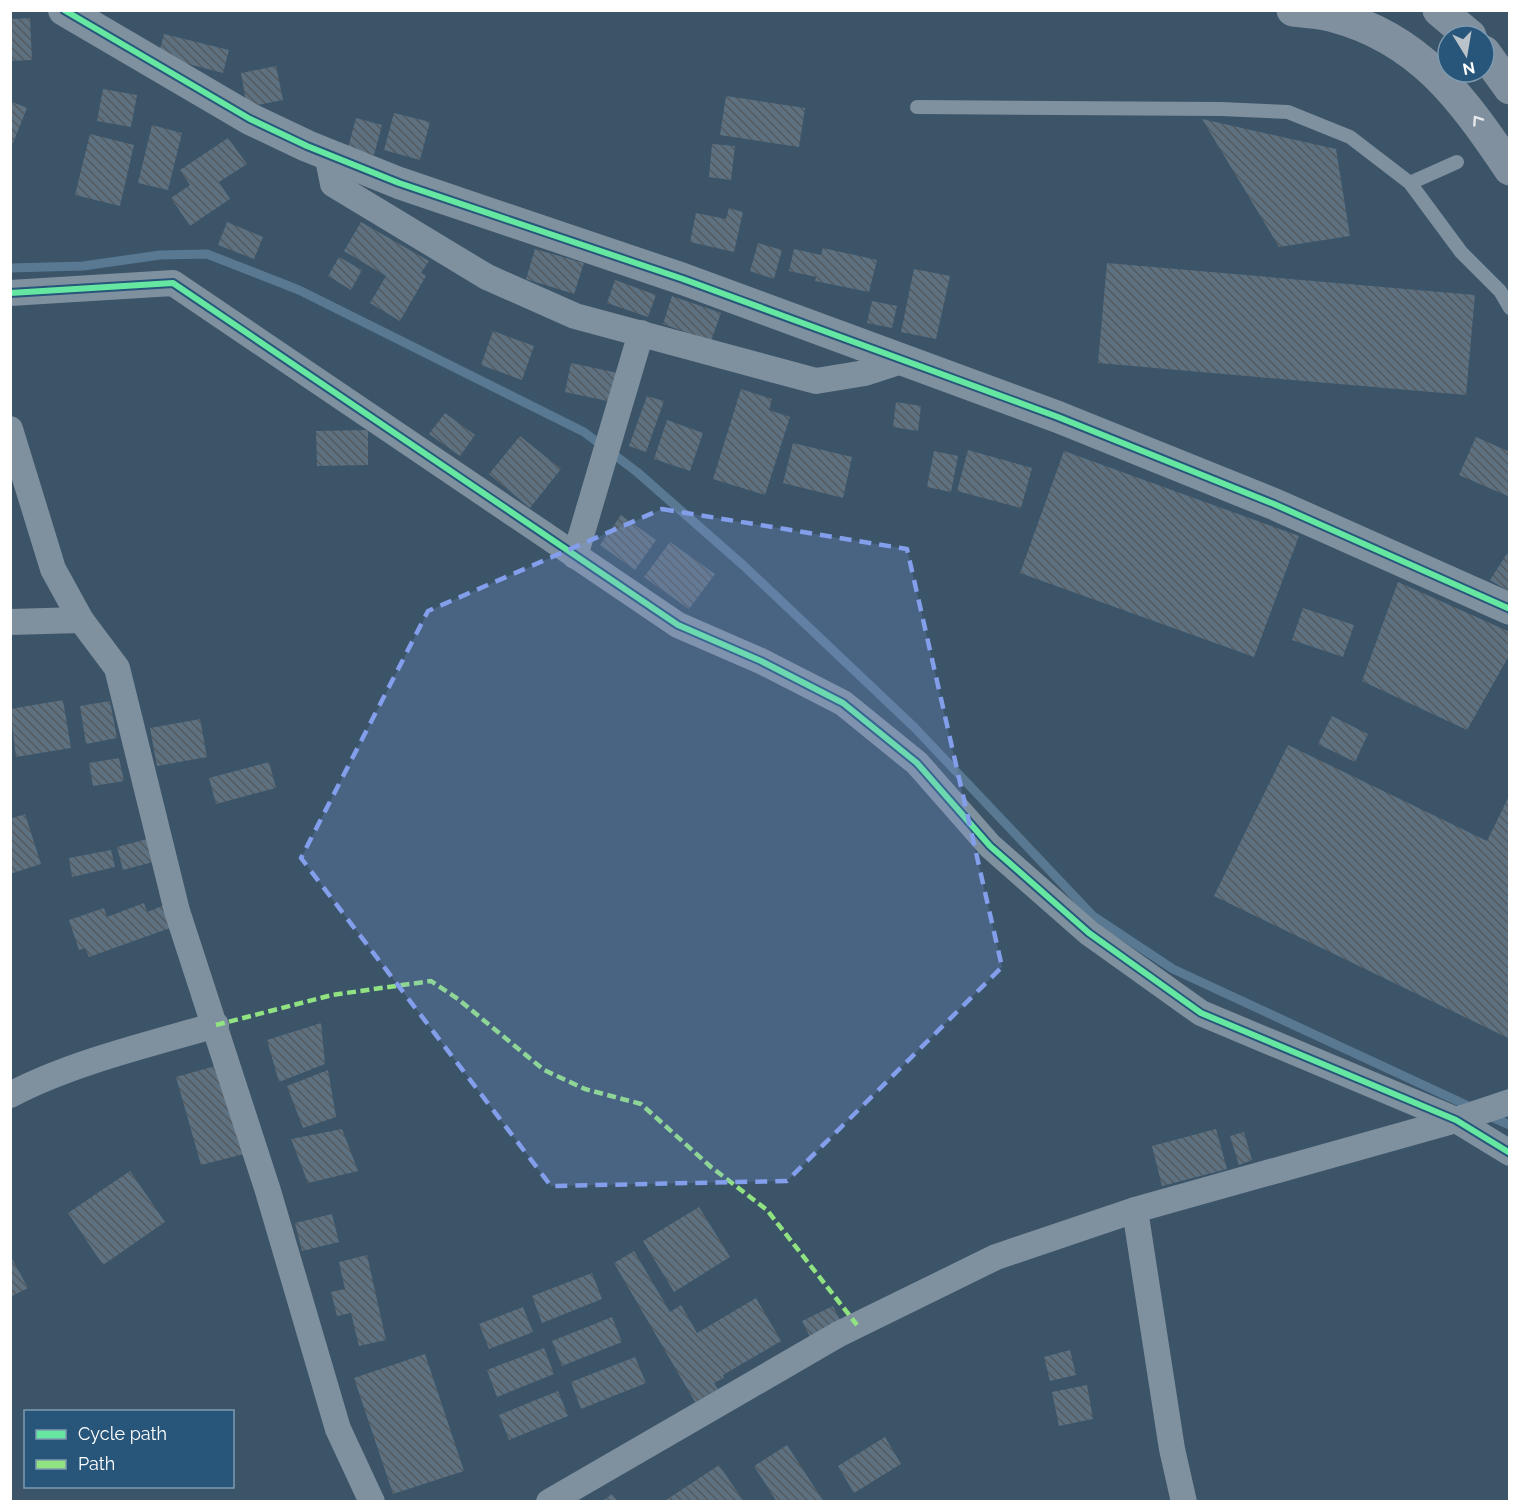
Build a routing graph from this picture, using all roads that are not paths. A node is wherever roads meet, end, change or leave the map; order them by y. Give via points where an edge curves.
1 (64, 10) edge
2 (1293, 10) edge
3 (1439, 10) edge
4 (1456, 24) edge
5 (1496, 69) edge
6 (1509, 88) edge
7 (917, 107) dead end
8 (327, 154) junction
9 (1457, 162) dead end
10 (1509, 169) edge
11 (1410, 183) junction
12 (10, 293) edge
13 (1509, 308) edge
14 (641, 333) junction
15 (905, 360) junction
16 (10, 429) edge
17 (575, 556) junction
18 (1509, 609) edge
19 (81, 620) junction
20 (10, 622) edge
21 (216, 1025) junction
22 (10, 1095) edge
23 (1509, 1102) edge
24 (1456, 1120) junction
25 (1509, 1153) edge
26 (1136, 1210) junction
27 (372, 1502) edge
28 (549, 1502) edge
29 (1184, 1502) edge

1 - 8 street via 250,119
10 -> 2 highway via 1467,106 1434,70 1393,39 1333,16
3 - 4 highway
5 - 6 highway
7 - 11 lane via 1288,112 1350,137
8 - 14 street via 333,184 487,277 575,316
8 - 15 street via 399,183 683,279
9 - 11 lane
11 - 13 lane via 1461,252 1500,291
12 - 17 street via 173,283
14 - 15 street via 816,381 865,373
14 - 17 street
15 - 18 street via 1274,504
16 - 19 street via 53,569
17 - 24 street via 678,625 843,703 917,763 990,846 1089,933 1201,1013
19 - 20 street
19 - 21 street via 117,668 166,873
21 - 22 street via 122,1053
21 - 27 street via 338,1429
23 - 24 street
24 - 25 street
24 - 26 street
26 - 28 street via 996,1257 839,1334
26 - 29 street via 1172,1449

